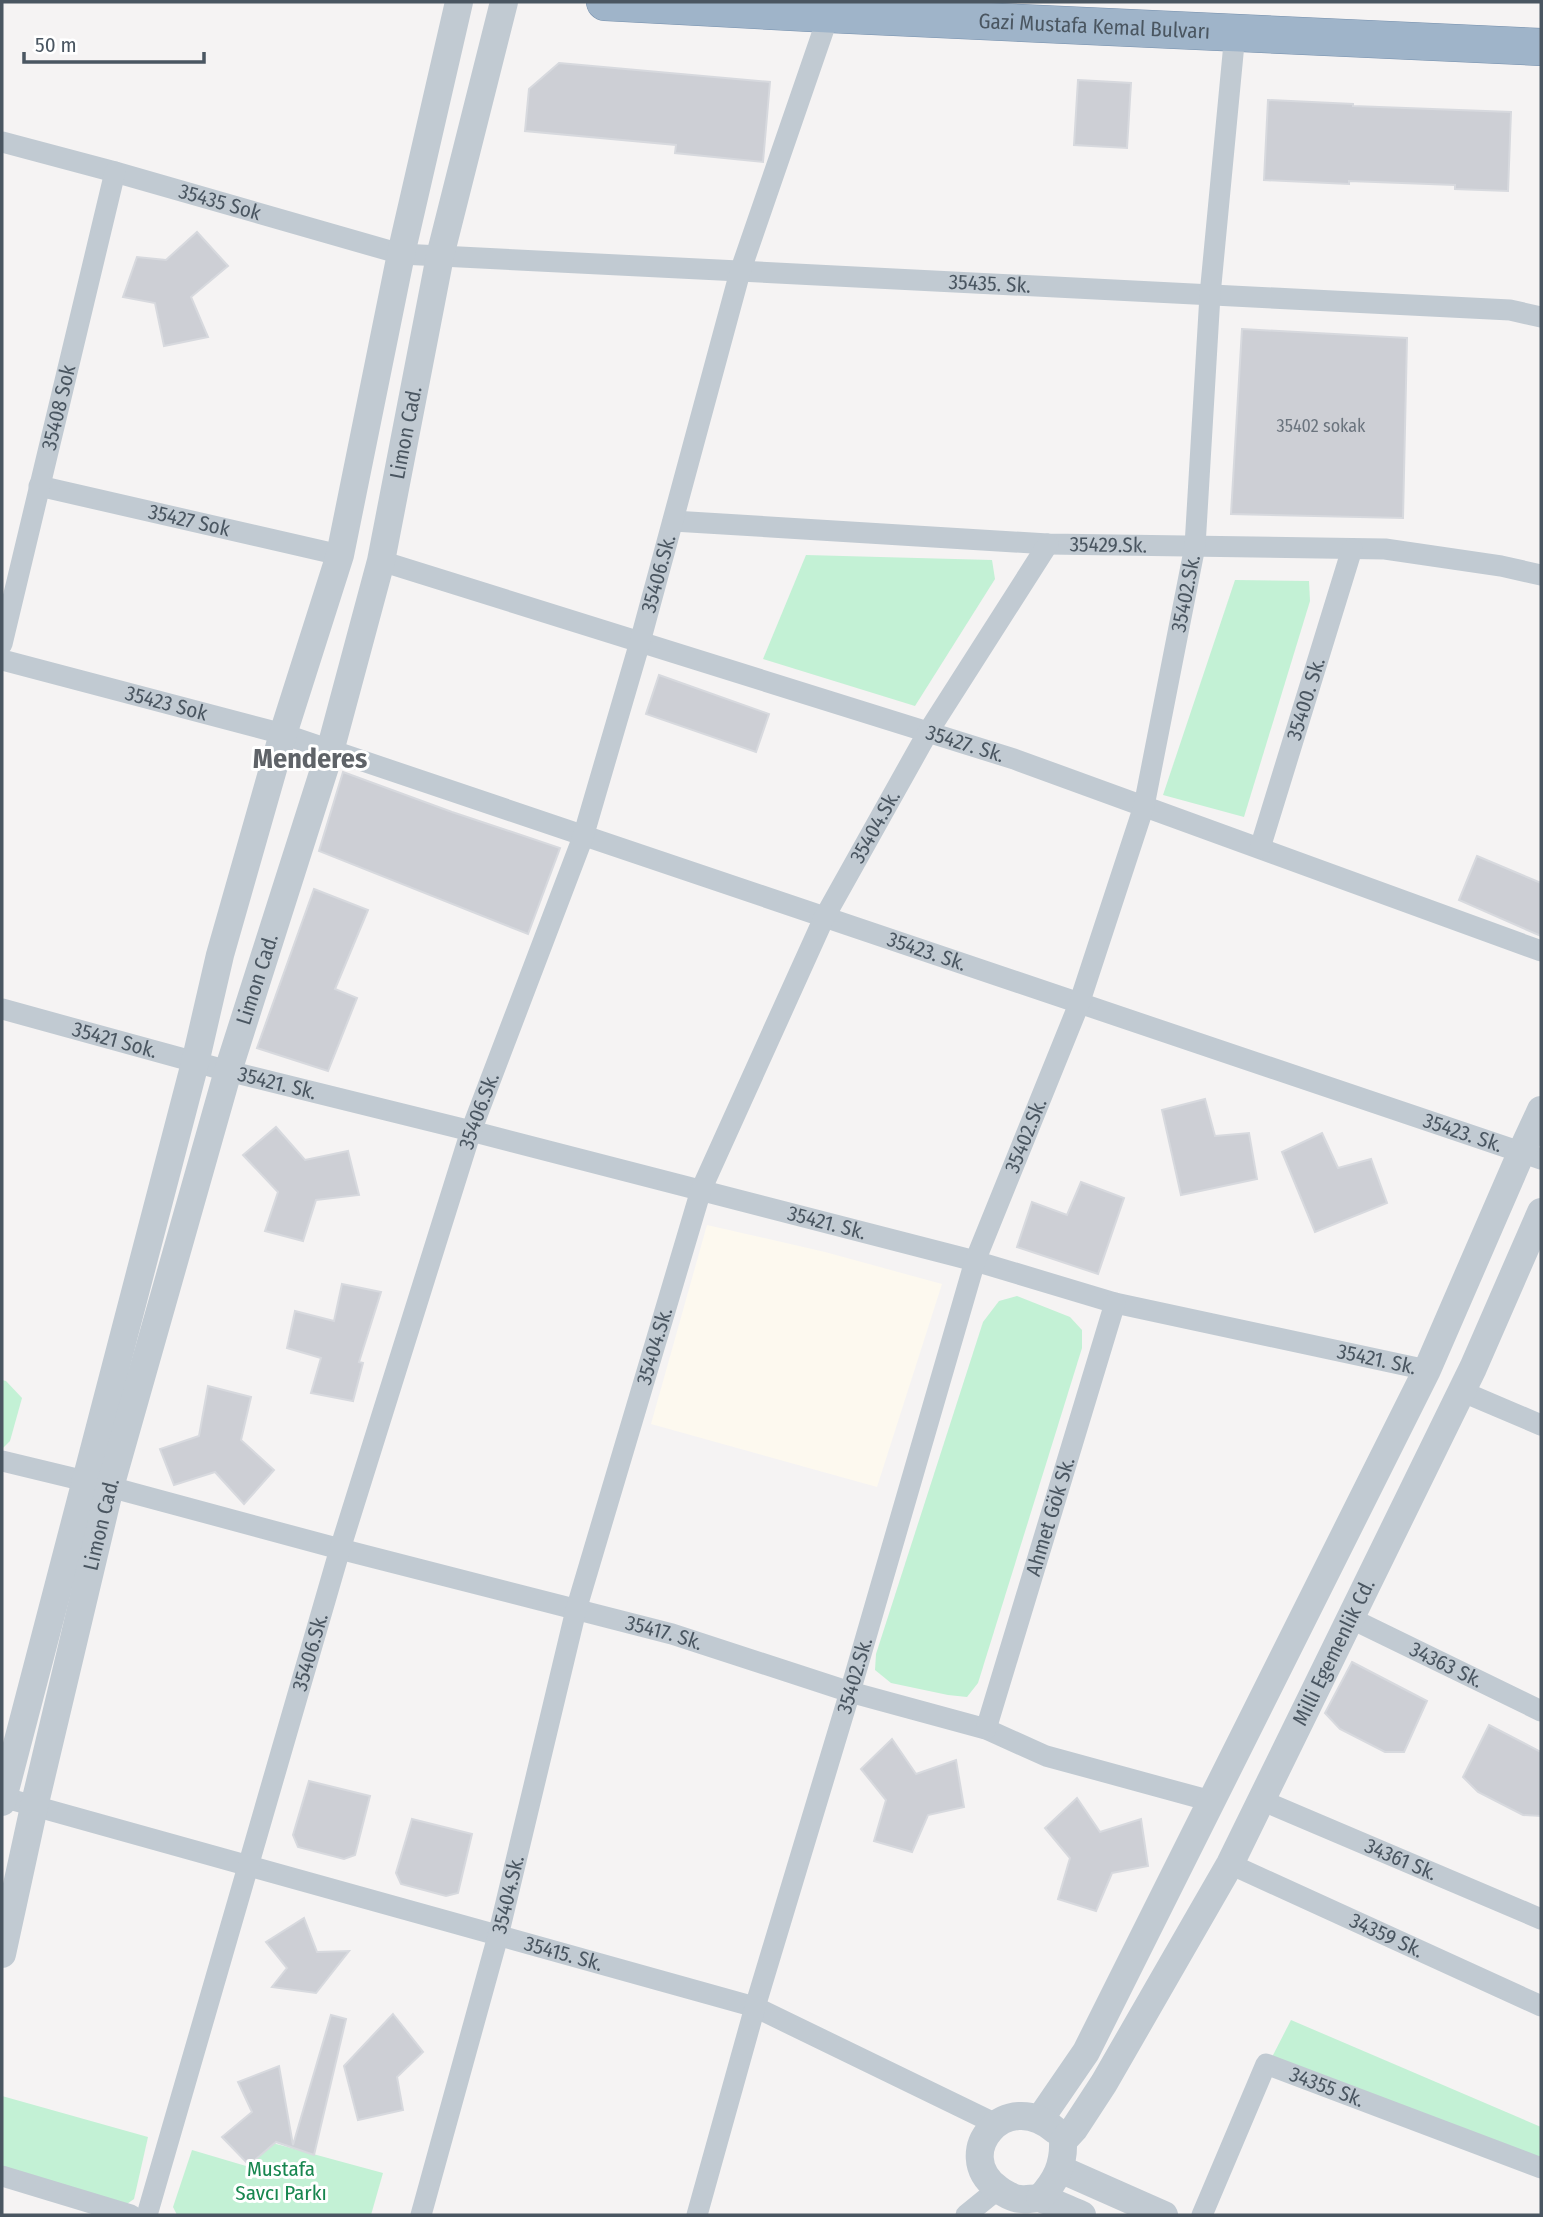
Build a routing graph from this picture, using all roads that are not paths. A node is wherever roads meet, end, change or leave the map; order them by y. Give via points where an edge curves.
1 (459, 2) edge
2 (504, 2) edge
3 (605, 2) edge
4 (829, 14) junction
5 (1235, 33) junction
6 (1541, 47) edge
7 (2, 142) edge
8 (115, 172) junction
9 (401, 254) junction
10 (440, 256) junction
11 (740, 272) junction
12 (1210, 295) junction
13 (1541, 317) edge
14 (39, 486) junction
15 (673, 521) junction
16 (1048, 544) junction
17 (1195, 546) junction
18 (1352, 549) junction
19 (340, 555) junction
20 (381, 561) junction
21 (1541, 575) edge
22 (640, 642) junction
23 (2, 644) edge
24 (2, 660) edge
25 (928, 732) junction
26 (284, 734) junction
27 (330, 751) junction
28 (1144, 806) junction
29 (583, 836) junction
30 (1261, 848) junction
31 (824, 918) junction
32 (1541, 951) edge
33 (1079, 1004) junction
34 (2, 1009) edge
35 (195, 1063) junction
36 (228, 1071) junction
37 (1541, 1110) edge
38 (471, 1131) junction
39 (1531, 1155) edge
40 (701, 1190) junction
41 (1541, 1212) edge
42 (975, 1261) junction
43 (1115, 1303) junction
44 (1427, 1370) junction
45 (1461, 1391) junction
46 (1541, 1425) edge
47 (2, 1461) edge
48 (98, 1484) junction
49 (341, 1549) junction
50 (576, 1610) junction
51 (1350, 1618) junction
52 (850, 1692) junction
53 (1541, 1711) edge
54 (986, 1729) junction
55 (2, 1799) edge
56 (1261, 1800) junction
57 (1212, 1801) junction
58 (34, 1807) junction
59 (1230, 1864) junction
60 (250, 1866) junction
61 (1541, 1919) edge
62 (498, 1936) junction
63 (2, 1954) edge
64 (1541, 2006) edge
65 (755, 2007) junction
66 (1040, 2119) junction
67 (996, 2124) junction
68 (1063, 2141) junction
69 (1541, 2168) edge
70 (1060, 2169) junction
71 (2, 2176) edge
72 (998, 2189) junction
73 (1040, 2198) junction
74 (131, 2215) edge
75 (147, 2215) edge
76 (421, 2215) edge
77 (697, 2215) edge
78 (966, 2215) edge
79 (1082, 2215) edge
80 (1164, 2215) edge
81 (1202, 2215) edge

1 - 9 street, Limon Cad.
2 - 10 street, Limon Cad.
3 - 4 highway, Gazi Mustafa Kemal Bulvarı
4 - 5 highway, Gazi Mustafa Kemal Bulvarı
4 - 11 street, 35406.Sk.
5 - 6 highway, Gazi Mustafa Kemal Bulvarı
5 - 12 street, 35402.Sk.
7 - 8 street, 35435 Sok
8 - 9 street, 35435 Sok
8 - 14 street, 35408 Sok
9 - 10 street, 35435 Sok
9 - 19 street, Limon Cad.
10 - 11 street, 35435. Sk.
10 - 20 street, Limon Cad.
11 - 12 street, 35435. Sk.
11 - 15 street, 35406.Sk.
12 - 13 street, 35435. Sk. via 1510,310
12 - 17 street, 35402.Sk.
14 - 19 street, 35427 Sok
14 - 23 street, 35408 Sok
15 - 16 street, 35429.Sk.
15 - 22 street, 35406.Sk.
16 - 17 street, 35429.Sk.
16 - 25 street, 35404.Sk.
17 - 18 street, 35429.Sk.
17 - 28 street, 35402.Sk.
18 - 21 street, 35429.Sk. via 1385,549
18 - 30 street, 35400. Sk.
19 - 26 street, Limon Cad.
20 - 22 street, 35427. Sk.
20 - 27 street, Limon Cad.
22 - 25 street, 35427. Sk.
22 - 29 street, 35406.Sk.
24 - 26 street, 35423 Sok
25 - 28 street, 35427. Sk.
25 - 31 street, 35404.Sk.
26 - 27 street, 35423 Sok
26 - 35 street, Limon Cad. via 220,956
27 - 29 street, 35423. Sk.
27 - 36 street, Limon Cad.
28 - 30 street, 35427. Sk.
28 - 33 street, 35402.Sk.
29 - 31 street, 35423. Sk.
29 - 38 street, 35406.Sk.
30 - 32 street, 35427. Sk.
31 - 33 street, 35423. Sk.
31 - 40 street, 35404.Sk.
33 - 39 street, 35423. Sk.
33 - 42 street, 35402.Sk.
34 - 35 street, 35421 Sok.
35 - 36 street, 35421 Sok.
35 - 48 street, Limon Cad.
36 - 38 street, 35421. Sk.
36 - 48 street, Limon Cad.
37 - 39 street
38 - 40 street, 35421. Sk.
38 - 49 street, 35406.Sk.
39 - 44 street
40 - 42 street, 35421. Sk.
40 - 50 street, 35404.Sk.
41 - 45 street, Milli Egemenlik Cd.
42 - 43 street, 35421. Sk.
42 - 52 street, 35402.Sk.
43 - 44 street, 35421. Sk.
43 - 54 street, Ahmet Gök Sk.
44 - 57 street
45 - 46 street
45 - 51 street, Milli Egemenlik Cd.
47 - 48 street, 35417. Sk.
48 - 49 street, 35417. Sk.
48 - 55 street, Limon Cad.
48 - 58 street, Limon Cad.
49 - 50 street, 35417. Sk.
49 - 60 street, 35406.Sk.
50 - 52 street, 35417. Sk. via 672,1634
50 - 62 street, 35404.Sk.
51 - 53 street, 34363 Sk.
51 - 56 street, Milli Egemenlik Cd.
52 - 54 street, 35417. Sk.
52 - 65 street, 35402.Sk.
54 - 57 street, 35417. Sk. via 1046,1756
55 - 58 street, 35415. Sk.
56 - 59 street, Milli Egemenlik Cd.
56 - 61 street, 34361 Sk.
57 - 66 street via 1086,2052
58 - 60 street, 35415. Sk.
58 - 63 street, Limon Cad.
59 - 64 street, 34359 Sk.
59 - 68 street, Milli Egemenlik Cd. via 1104,2082
60 - 62 street, 35415. Sk.
60 - 75 street, 35406.Sk.
62 - 65 street, 35415. Sk.
62 - 76 street, 35404.Sk.
65 - 67 street, 35415. Sk.
65 - 77 street, 35402.Sk.
66 - 67 street via 1010,2116
66 - 68 street
67 - 72 street via 985,2135 980,2150 981,2166
68 - 70 street
69 - 81 street, 34355 Sk. via 1266,2064
70 - 73 street
70 - 80 street
71 - 74 street
72 - 73 street via 1018,2200
72 - 78 street
73 - 79 street

